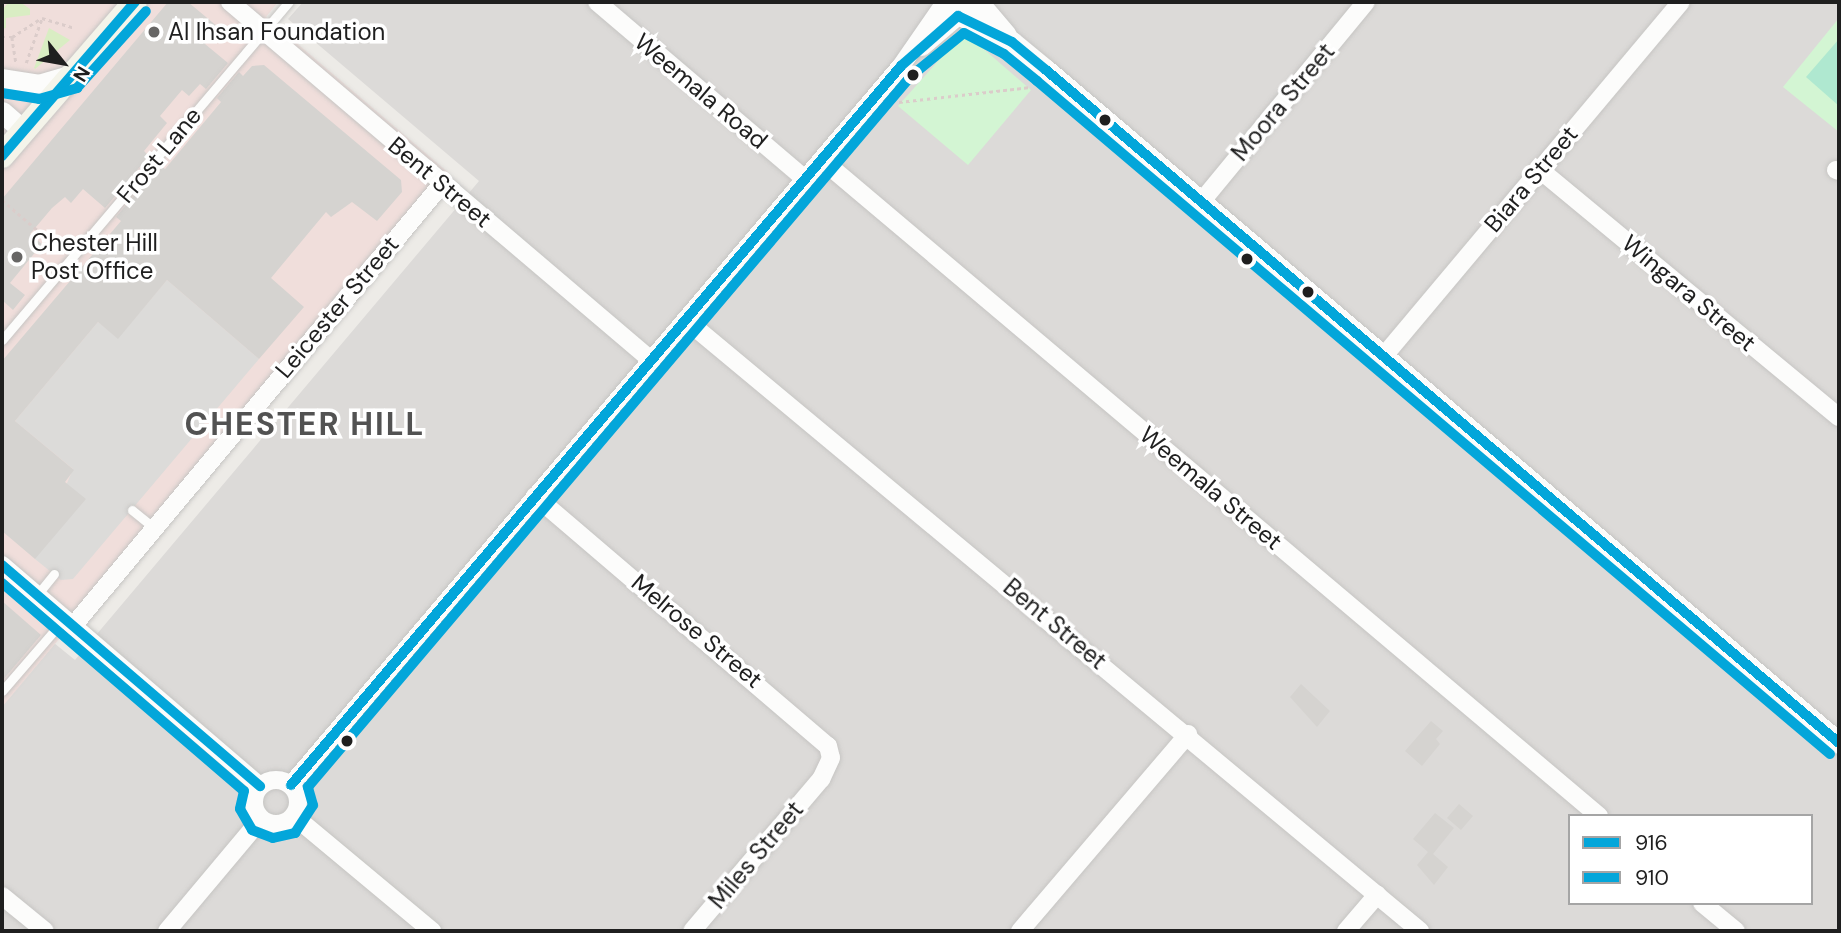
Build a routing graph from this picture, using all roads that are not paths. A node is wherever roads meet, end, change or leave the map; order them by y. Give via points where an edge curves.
1 (135, 2) edge
2 (230, 2) edge
3 (289, 2) edge
4 (597, 2) edge
5 (1366, 2) edge
6 (1681, 2) edge
7 (961, 7) edge
8 (263, 32) junction
9 (70, 76) junction
10 (2, 79) edge
11 (2, 112) edge
12 (23, 130) junction
13 (2, 156) edge
14 (822, 160) junction
15 (1539, 169) junction
16 (805, 179) junction
17 (442, 184) junction
18 (1200, 202) junction
19 (686, 320) junction
20 (2, 340) edge
21 (1383, 357) junction
22 (650, 360) junction
23 (1839, 417) edge
24 (536, 496) junction
25 (132, 510) dead end
26 (154, 528) junction
27 (2, 565) edge
28 (54, 574) dead end
29 (37, 595) junction
30 (69, 622) junction
31 (2, 691) edge
32 (1188, 734) junction
33 (1839, 743) edge
34 (821, 779) joint
35 (291, 785) junction
36 (260, 786) junction
37 (1597, 814) edge
38 (294, 816) junction
39 (261, 819) junction
40 (2, 895) edge
41 (1377, 895) junction
42 (1704, 905) edge
43 (45, 931) edge
44 (167, 931) edge
45 (432, 931) edge
46 (692, 931) edge
47 (1020, 931) edge
48 (1346, 931) edge
49 (1420, 931) edge
50 (1736, 931) edge

1 - 9 main road
2 - 8 street, Bent Street
3 - 8 lane, Frost Lane
4 - 16 street, Weemala Road
5 - 18 street, Moora Street
6 - 15 street, Biara Street
7 - 14 street via 901,66
7 - 18 street via 1012,42
8 - 17 street, Bent Street
8 - 20 lane, Frost Lane
9 - 10 street via 38,85
9 - 12 main road
11 - 12 street
12 - 13 main road
14 - 16 street
14 - 37 street, Weemala Street
15 - 21 street, Biara Street
15 - 23 street, Wingara Street
16 - 19 street
17 - 22 street, Bent Street
17 - 26 street, Leicester Street
18 - 21 street
19 - 22 street
19 - 32 street, Bent Street
21 - 33 street
22 - 24 street
24 - 34 street, Melrose Street via 821,736 831,758
24 - 35 street
25 - 26 lane
26 - 30 street, Leicester Street
27 - 29 street
28 - 29 lane
29 - 30 street
30 - 31 lane
30 - 36 street
32 - 41 street, Bent Street
32 - 47 street
34 - 46 street, Miles Street
35 - 36 street via 277,779
35 - 38 street via 299,802
36 - 39 street via 254,806
38 - 39 street via 282,824
38 - 45 street
39 - 44 street
40 - 43 street
41 - 48 street
41 - 49 street, Bent Street
42 - 50 street

